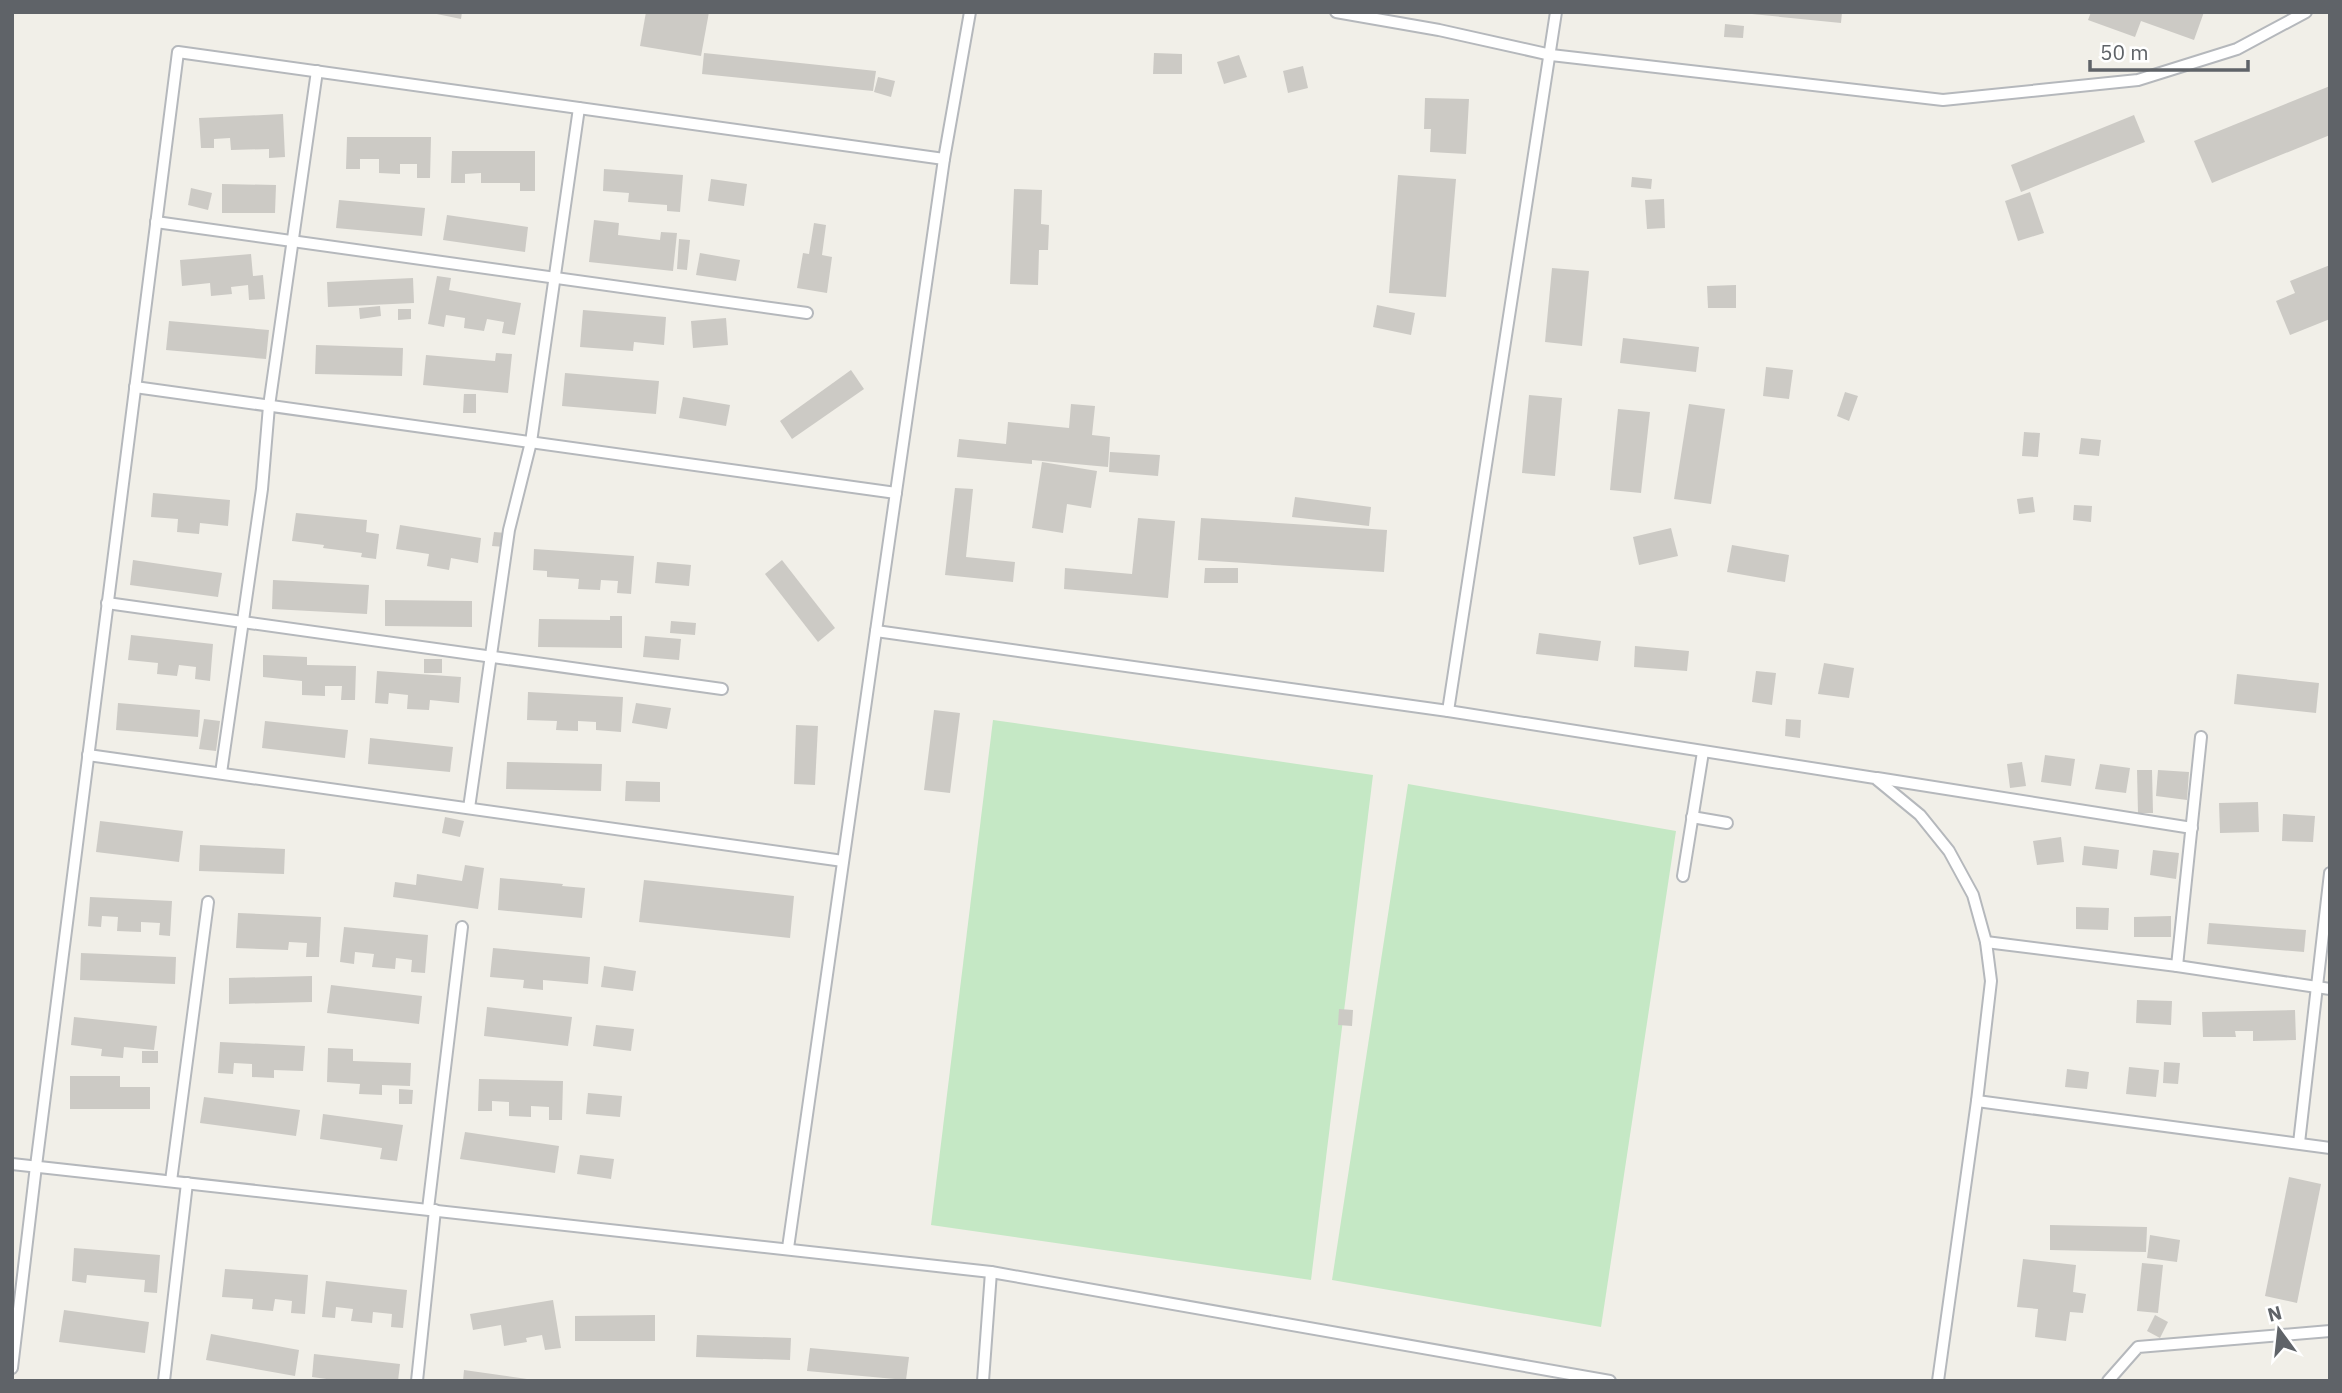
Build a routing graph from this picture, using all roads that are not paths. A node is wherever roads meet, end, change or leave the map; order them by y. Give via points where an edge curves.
1 (970, 12) edge
2 (1336, 12) edge
3 (1556, 12) edge
4 (2306, 12) edge
5 (1550, 55) junction
6 (317, 71) junction
7 (579, 108) junction
8 (944, 159) junction
9 (156, 222) junction
10 (293, 242) junction
11 (554, 278) junction
12 (807, 313) dead end
13 (135, 387) junction
14 (269, 406) junction
15 (531, 442) junction
16 (896, 493) junction
17 (107, 603) junction
18 (243, 622) junction
19 (876, 631) junction
20 (491, 657) junction
21 (722, 689) dead end
22 (1448, 711) junction
23 (2201, 737) dead end
24 (1703, 752) junction
25 (88, 755) junction
26 (221, 773) junction
27 (1875, 778) junction
28 (468, 808) junction
29 (1692, 817) junction
30 (1727, 822) dead end
31 (2192, 828) junction
32 (843, 861) junction
33 (2330, 873) edge
34 (1683, 876) dead end
35 (208, 902) dead end
36 (462, 927) dead end
37 (1986, 942) junction
38 (2177, 966) junction
39 (2316, 987) junction
40 (2330, 989) edge
41 (1977, 1101) junction
42 (2299, 1143) junction
43 (2330, 1148) edge
44 (12, 1164) edge
45 (36, 1166) junction
46 (171, 1181) junction
47 (187, 1183) junction
48 (431, 1209) junction
49 (788, 1248) junction
50 (991, 1272) junction
51 (2330, 1331) edge
52 (12, 1368) edge
53 (164, 1381) edge
54 (417, 1381) edge
55 (983, 1381) edge
56 (1610, 1381) edge
57 (1938, 1381) edge
58 (2108, 1381) edge

1 - 8 lane
2 - 5 lane
3 - 5 lane
4 - 5 lane via 2237,49 2138,80 1943,100
5 - 22 lane
6 - 7 lane
6 - 9 lane via 178,52
6 - 10 lane
7 - 8 lane
7 - 11 lane
8 - 16 lane
9 - 10 lane
9 - 13 lane
10 - 11 lane
10 - 14 lane
11 - 12 lane
11 - 15 lane
13 - 14 lane
13 - 17 lane
14 - 15 lane
14 - 18 lane
15 - 16 lane
15 - 20 lane via 509,530
16 - 19 lane
17 - 18 lane
17 - 25 lane
18 - 20 lane
18 - 26 lane
19 - 22 lane
19 - 32 lane
20 - 21 lane
20 - 28 lane
22 - 24 lane
23 - 31 lane
24 - 27 lane
24 - 29 lane
25 - 26 lane
25 - 45 lane
26 - 28 lane
27 - 31 lane
27 - 37 lane via 1920,815 1949,851 1973,895
28 - 32 lane
29 - 30 lane
29 - 34 lane
31 - 38 lane
32 - 49 lane
33 - 39 lane
35 - 46 lane
36 - 48 lane
37 - 38 lane
37 - 41 lane via 1991,981
38 - 39 lane
39 - 40 lane
39 - 42 lane
41 - 42 lane
41 - 57 lane
42 - 43 lane
44 - 45 lane
45 - 46 lane
45 - 52 lane
46 - 47 lane
47 - 48 lane
47 - 53 lane
48 - 49 lane
48 - 54 lane
49 - 50 lane
50 - 55 lane
50 - 56 lane
51 - 58 lane via 2138,1347

